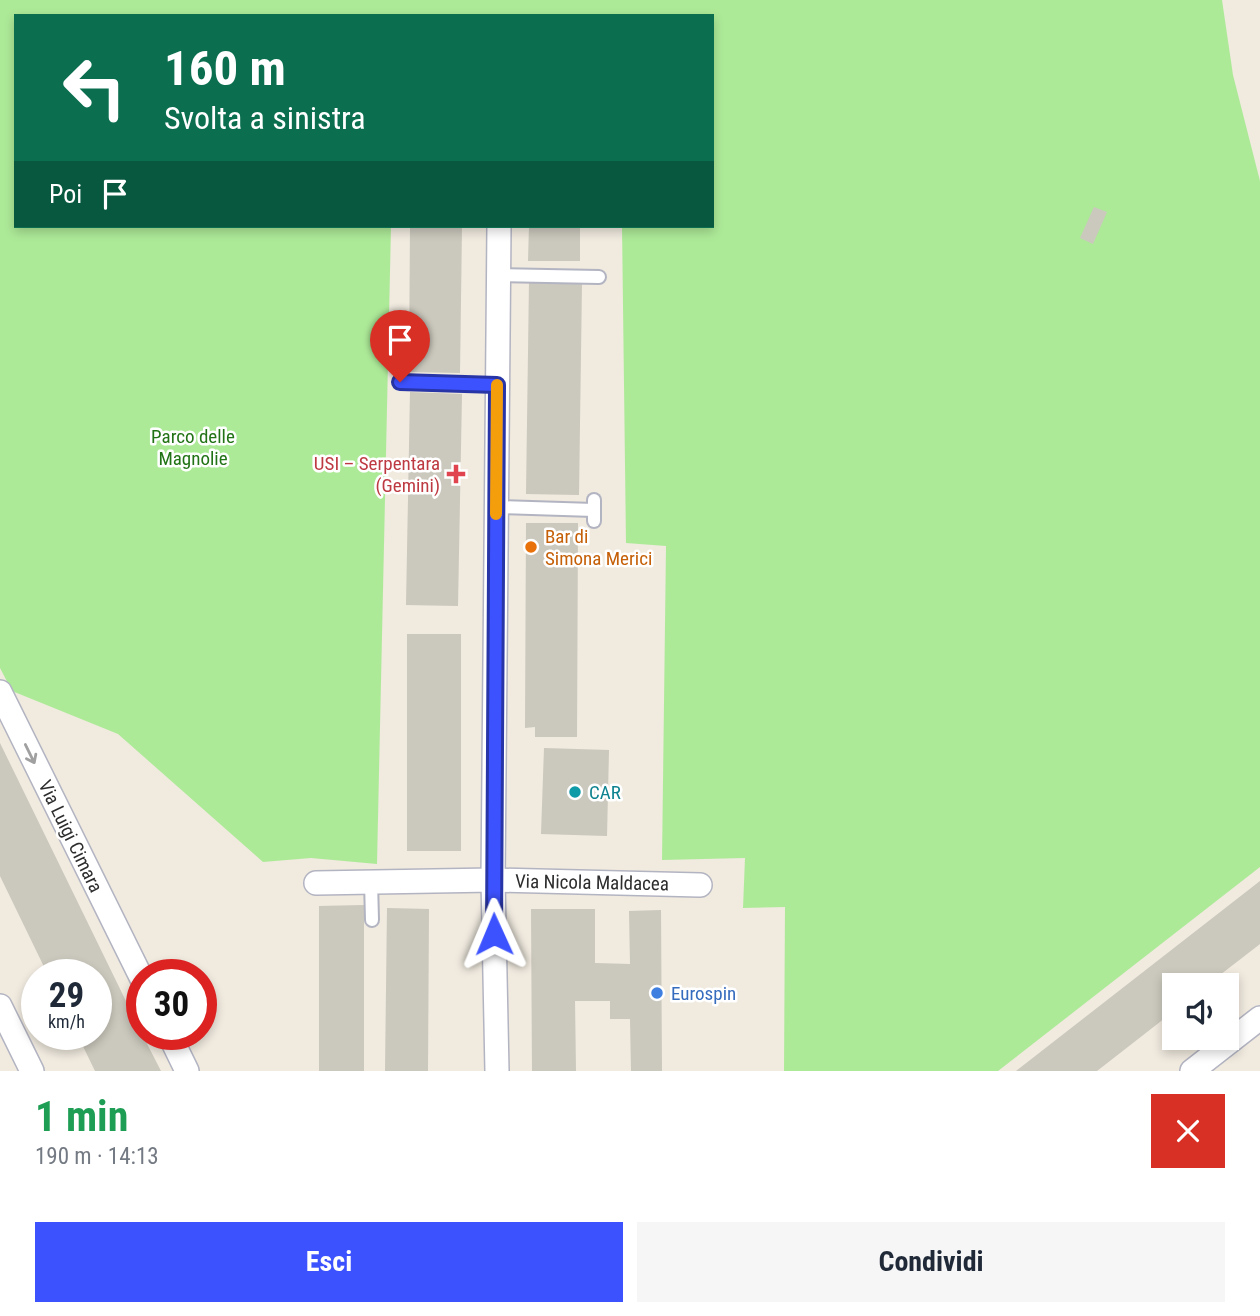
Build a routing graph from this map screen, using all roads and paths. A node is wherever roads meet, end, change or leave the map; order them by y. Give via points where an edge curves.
1 (499, 228) edge
2 (498, 275) junction
3 (599, 277) dead end
4 (400, 382) dead end
5 (497, 385) junction
6 (496, 508) junction
7 (594, 510) dead end
8 (0, 692) edge
9 (493, 880) junction
10 (371, 881) junction
11 (316, 883) dead end
12 (700, 885) dead end
13 (372, 920) dead end
14 (132, 959) edge
15 (0, 1006) edge
16 (1260, 1018) edge
17 (177, 1050) edge
18 (32, 1071) edge
19 (187, 1071) edge
20 (497, 1071) edge
21 (1192, 1071) edge

1 - 2 street
2 - 3 lane
2 - 5 street
4 - 5 lane
5 - 6 street
6 - 7 lane
6 - 9 street
8 -> 14 street, Via Luigi Cimara
9 - 10 street, Via Nicola Maldacea
9 - 12 street, Via Nicola Maldacea
9 - 20 street
10 - 11 street, Via Nicola Maldacea
10 - 13 lane
15 - 18 street
16 - 21 street
17 - 19 street

